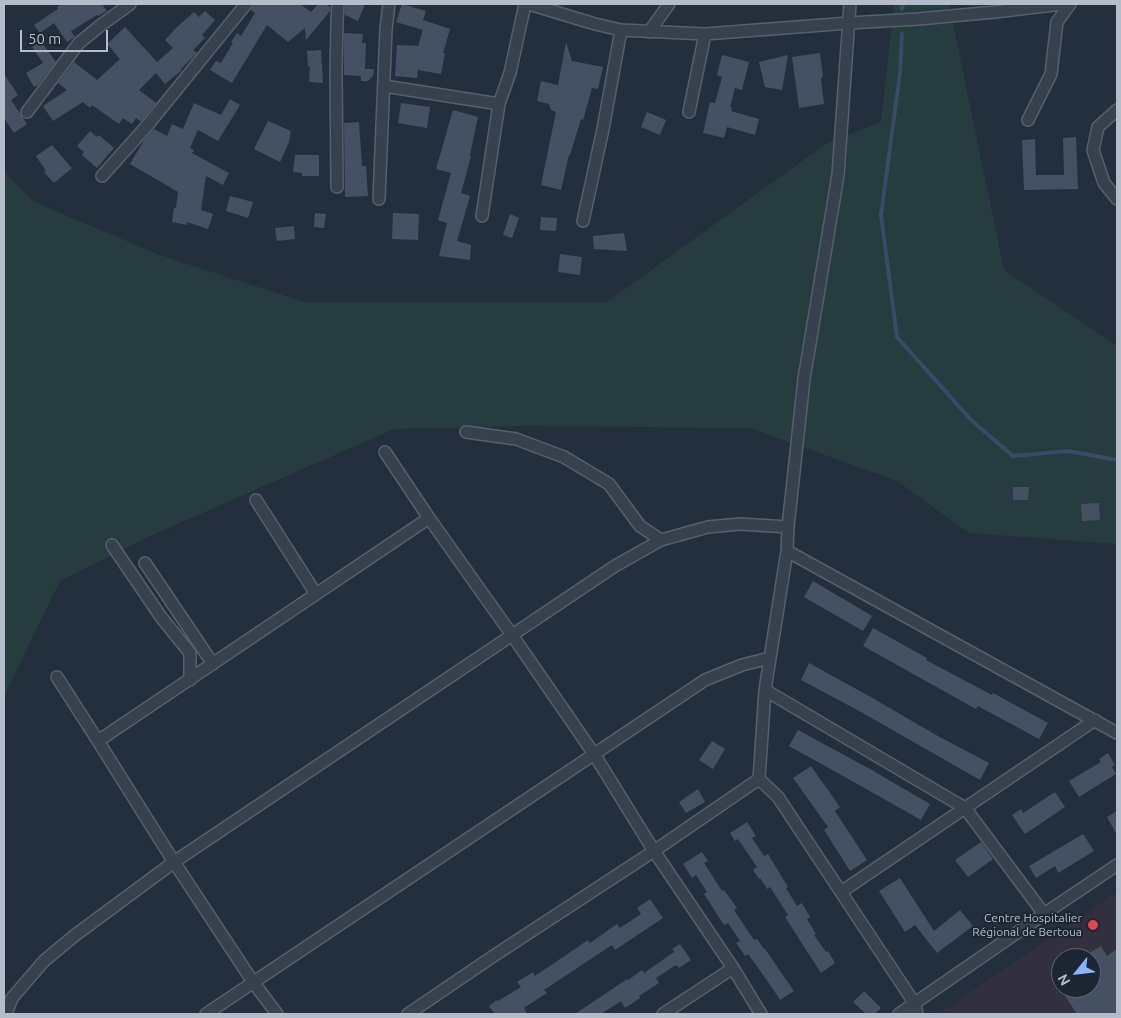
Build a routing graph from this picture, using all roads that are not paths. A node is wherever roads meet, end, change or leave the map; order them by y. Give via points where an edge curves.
1 (130, 4) edge
2 (246, 4) edge
3 (338, 4) edge
4 (389, 4) edge
5 (525, 4) edge
6 (529, 4) edge
7 (669, 4) edge
8 (850, 4) edge
9 (1062, 4) edge
10 (1070, 4) edge
11 (849, 23) junction
12 (621, 30) junction
13 (649, 32) junction
14 (705, 34) junction
15 (384, 86) junction
16 (499, 104) junction
17 (1117, 110) edge
18 (27, 112) dead end
19 (689, 112) dead end
20 (1028, 120) dead end
21 (102, 176) dead end
22 (337, 187) dead end
23 (380, 198) dead end
24 (1117, 199) edge
25 (482, 216) dead end
26 (583, 221) dead end
27 (466, 432) dead end
28 (385, 452) dead end
29 (256, 500) dead end
30 (429, 518) junction
31 (788, 528) junction
32 (661, 540) junction
33 (112, 545) dead end
34 (787, 551) junction
35 (145, 563) dead end
36 (316, 594) junction
37 (512, 635) junction
38 (770, 658) junction
39 (213, 664) junction
40 (57, 677) dead end
41 (190, 680) junction
42 (765, 690) junction
43 (1095, 720) junction
44 (1117, 733) edge
45 (98, 741) junction
46 (594, 754) junction
47 (759, 779) junction
48 (965, 808) junction
49 (654, 851) junction
50 (174, 862) junction
51 (1117, 865) edge
52 (841, 892) junction
53 (1044, 914) junction
54 (733, 968) junction
55 (253, 982) junction
56 (916, 1009) edge
57 (6, 1014) edge
58 (206, 1014) edge
59 (278, 1014) edge
60 (408, 1014) edge
61 (663, 1014) edge
62 (761, 1014) edge
63 (898, 1014) edge

1 - 18 street via 79,42
2 - 21 street
3 - 22 street
4 - 15 street
5 - 16 street via 510,73
6 - 12 street
7 - 13 street
8 - 11 street
9 - 11 street
10 - 20 street via 1056,22 1051,74
11 - 14 street
11 - 31 street via 838,174 804,379
12 - 13 street
12 - 26 street via 604,129
13 - 14 street
14 - 19 street
15 - 16 street
15 - 23 street
16 - 25 street
17 - 24 street via 1098,128 1093,150 1104,183
27 - 32 street via 516,439 564,457 609,484 640,526
28 - 30 street
29 - 36 street
30 - 36 street
30 - 37 street
31 - 32 street via 740,524 708,527
31 - 34 street
32 - 37 street via 615,566
33 - 41 street via 190,653
34 - 38 street
34 - 43 street
35 - 39 street
36 - 39 street
37 - 46 street
37 - 50 street
38 - 42 street
38 - 46 street via 742,664 705,680
39 - 41 street
40 - 45 street
41 - 45 street
42 - 47 street
42 - 48 street
43 - 44 street
43 - 48 street
45 - 50 street
46 - 49 street
46 - 55 street
47 - 49 street
47 - 52 street via 778,797
48 - 52 street
48 - 53 street
49 - 54 street
49 - 60 street
50 - 55 street
50 - 57 street via 44,961 12,998
51 - 53 street
52 - 56 street
53 - 56 street via 978,958
54 - 61 street
54 - 62 street
55 - 58 street
55 - 59 street
56 - 63 street

